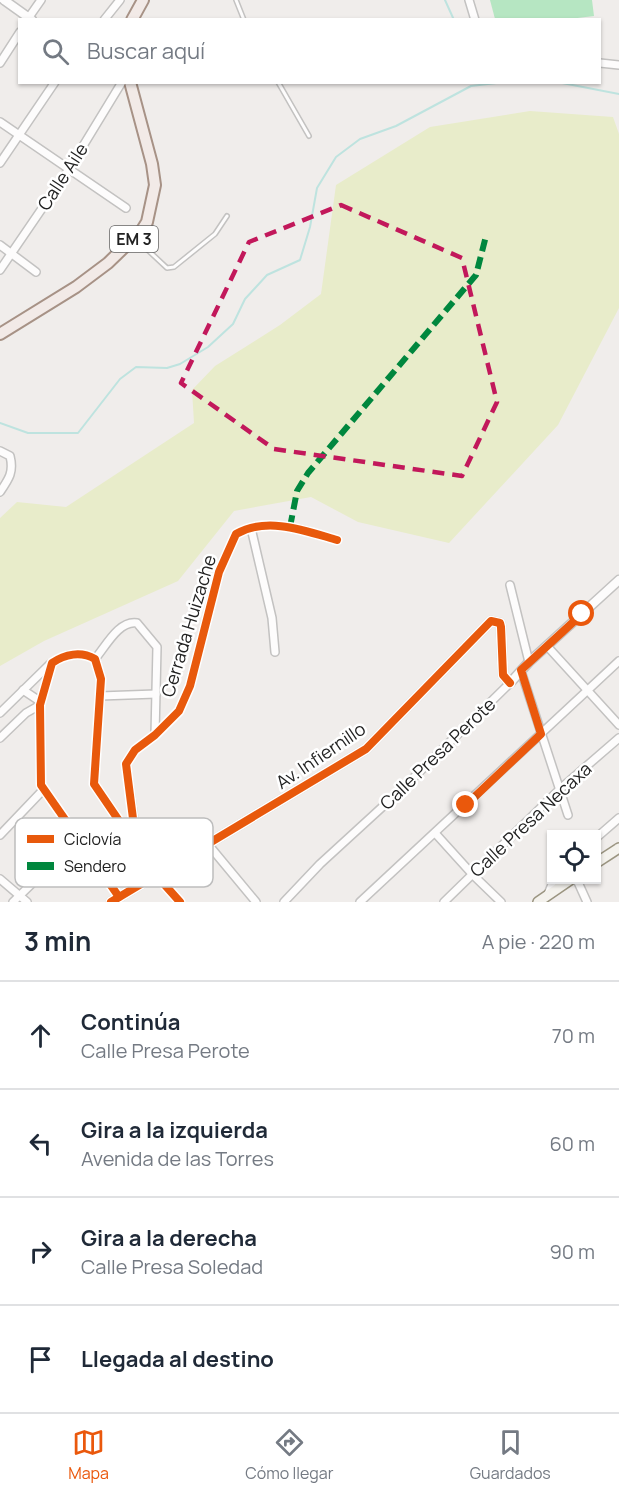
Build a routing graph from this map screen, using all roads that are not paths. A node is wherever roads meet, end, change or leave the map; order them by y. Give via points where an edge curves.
1 (4, 0) edge
2 (41, 0) edge
3 (120, 0) edge
4 (236, 0) edge
5 (469, 0) edge
6 (140, 1) edge
7 (28, 18) edge
8 (30, 18) edge
9 (106, 18) edge
10 (133, 18) edge
11 (243, 18) edge
12 (474, 18) edge
13 (18, 35) edge
14 (0, 63) edge
15 (601, 63) edge
16 (619, 65) edge
17 (54, 84) edge
18 (121, 84) edge
19 (129, 84) edge
20 (279, 84) edge
21 (0, 122) edge
22 (19, 135) junction
23 (309, 136) dead end
24 (0, 163) edge
25 (69, 169) junction
26 (126, 208) dead end
27 (226, 216) dead end
28 (134, 238) junction
29 (0, 246) edge
30 (12, 254) junction
31 (0, 270) edge
32 (36, 272) dead end
33 (0, 334) edge
34 (0, 451) edge
35 (0, 492) edge
36 (251, 528) junction
37 (337, 540) dead end
38 (618, 581) edge
39 (510, 585) dead end
40 (547, 646) junction
41 (275, 652) dead end
42 (95, 659) junction
43 (619, 661) edge
44 (529, 662) junction
45 (52, 663) junction
46 (521, 670) junction
47 (510, 683) junction
48 (23, 690) junction
49 (588, 690) junction
50 (156, 694) junction
51 (100, 696) junction
52 (41, 704) junction
53 (0, 713) edge
54 (619, 725) edge
55 (541, 734) junction
56 (155, 735) junction
57 (0, 738) edge
58 (619, 738) edge
59 (44, 789) junction
60 (560, 789) junction
61 (568, 815) dead end
62 (16, 818) edge
63 (63, 818) edge
64 (118, 818) edge
65 (133, 818) edge
66 (619, 818) edge
67 (15, 819) edge
68 (435, 833) junction
69 (601, 834) edge
70 (0, 835) edge
71 (213, 839) edge
72 (619, 848) edge
73 (213, 850) edge
74 (601, 859) edge
75 (472, 875) junction
76 (0, 879) edge
77 (552, 884) edge
78 (563, 884) edge
79 (579, 884) edge
80 (29, 887) edge
81 (136, 887) edge
82 (167, 887) edge
83 (548, 894) junction
84 (19, 896) junction
85 (115, 899) edge
86 (13, 902) edge
87 (27, 902) edge
88 (180, 902) edge
89 (256, 902) edge
90 (284, 902) edge
91 (360, 902) edge
92 (444, 902) edge
93 (501, 902) edge
94 (538, 902) edge
95 (587, 902) edge

1 - 7 street
2 - 8 street
3 - 9 street
4 - 11 lane
5 - 12 street
6 - 10 main road
13 - 14 street
15 - 16 street
17 - 22 street
18 - 25 street, Calle Aile
19 - 28 main road, EM 3 via 155,185 147,222
20 - 23 lane
21 - 22 street
22 - 24 street
22 - 25 street
25 - 26 street
25 - 30 street, Calle Aile
27 - 28 lane via 215,234 174,267 167,268
28 - 33 main road, EM 3 via 76,287
29 - 30 street
30 - 31 street, Calle Aile
30 - 32 street
34 - 35 street via 10,456 12,465 11,476
36 - 37 street via 290,527
36 - 41 street via 272,618
36 - 56 street, Cerrada Huizache via 236,534 226,552 190,686 179,711
38 - 40 street, Calle Presa Perote
39 - 44 street
40 - 44 street, Calle Presa Perote
40 - 49 street
42 - 45 street via 70,654
42 - 50 street via 122,626 129,621 137,623 157,647
42 - 51 street via 102,679
43 - 49 street
44 - 46 street, Calle Presa Perote
45 - 48 street
45 - 52 street
46 - 47 street, Calle Presa Perote
46 - 55 street
47 - 71 street, Av. Infiernillo via 503,675 500,623 491,621 366,749
47 - 90 street, Calle Presa Perote
48 - 52 street
48 - 53 street
49 - 54 street
49 - 55 street
50 - 51 street
50 - 56 street
51 - 64 street via 94,784
52 - 57 street
52 - 59 street
55 - 60 street
55 - 68 street
56 - 65 street, Cerrada Huizache via 135,750 126,764
58 - 60 street, Calle Presa Necaxa
59 - 62 street
59 - 63 street
60 - 61 street
60 - 75 street, Calle Presa Necaxa
66 - 69 street
67 - 70 street
68 - 75 street
68 - 91 street
72 - 74 main road
73 - 89 street
75 - 92 street, Calle Presa Necaxa
75 - 93 street
76 - 84 street
77 - 83 street
78 - 83 main road
79 - 95 street
80 - 84 street
81 - 85 street, Av. Infiernillo
82 - 88 street
83 - 94 main road
84 - 86 street
84 - 87 street

